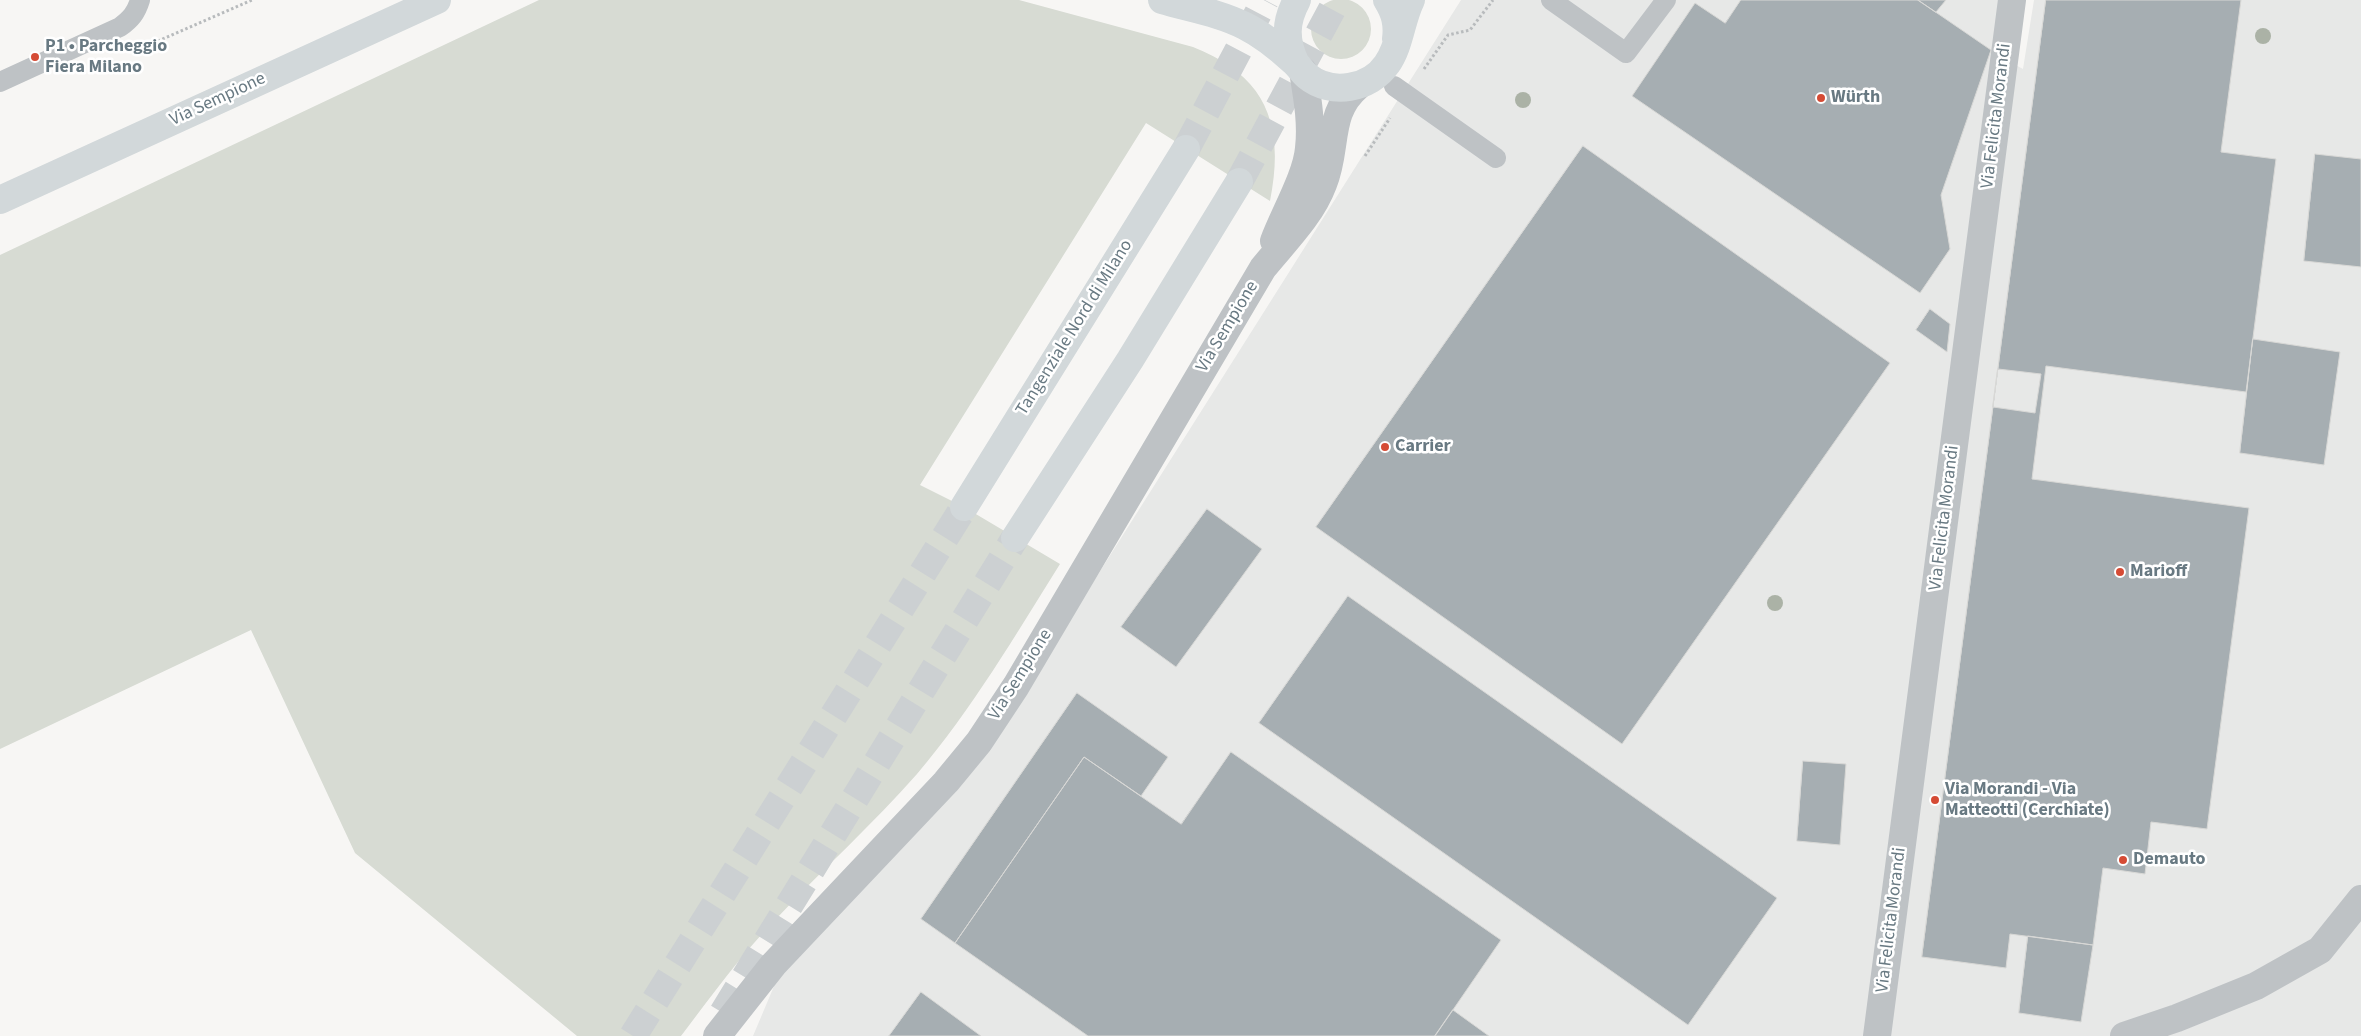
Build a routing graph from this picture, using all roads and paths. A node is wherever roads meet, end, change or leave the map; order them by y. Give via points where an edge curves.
1 (140, 0) edge
2 (411, 0) edge
3 (437, 0) edge
4 (1162, 0) edge
5 (1297, 0) edge
6 (1387, 0) edge
7 (1411, 0) edge
8 (1551, 0) edge
9 (1666, 0) edge
10 (2012, 0) edge
11 (371, 29) junction
12 (1393, 65) junction
13 (1299, 67) junction
14 (0, 82) edge
15 (1363, 84) junction
16 (1186, 149) tunnel mouth
17 (1496, 158) dead end
18 (1239, 182) tunnel mouth
19 (0, 200) edge
20 (1263, 268) junction
21 (964, 507) tunnel mouth
22 (1016, 538) tunnel mouth
23 (2361, 899) edge
24 (717, 1036) edge
25 (1878, 1036) edge
26 (2124, 1036) edge

1 - 14 lane via 137,11 120,27
2 - 11 main road
3 - 11 main road, Via Sempione
4 - 13 main road via 1245,26
5 - 13 main road via 1286,28 1288,46
6 - 12 main road via 1398,27
7 - 12 main road, Via Sempione
8 - 9 lane via 1626,53
10 - 25 street, Via Felicita Morandi
11 - 19 main road, Via Sempione
12 - 15 main road, Via Sempione
12 - 17 lane
13 - 15 main road via 1322,85 1340,88
13 - 20 street, Via Sempione via 1310,123 1309,149 1304,170
15 - 20 street, Via Sempione via 1347,95 1339,109 1329,165 1313,206
16 - 21 main road, Tangenziale Nord di Milano
18 - 22 main road
20 - 24 street, Via Sempione via 1016,686 979,742 946,782 772,965
23 - 26 street via 2320,950 2256,986

